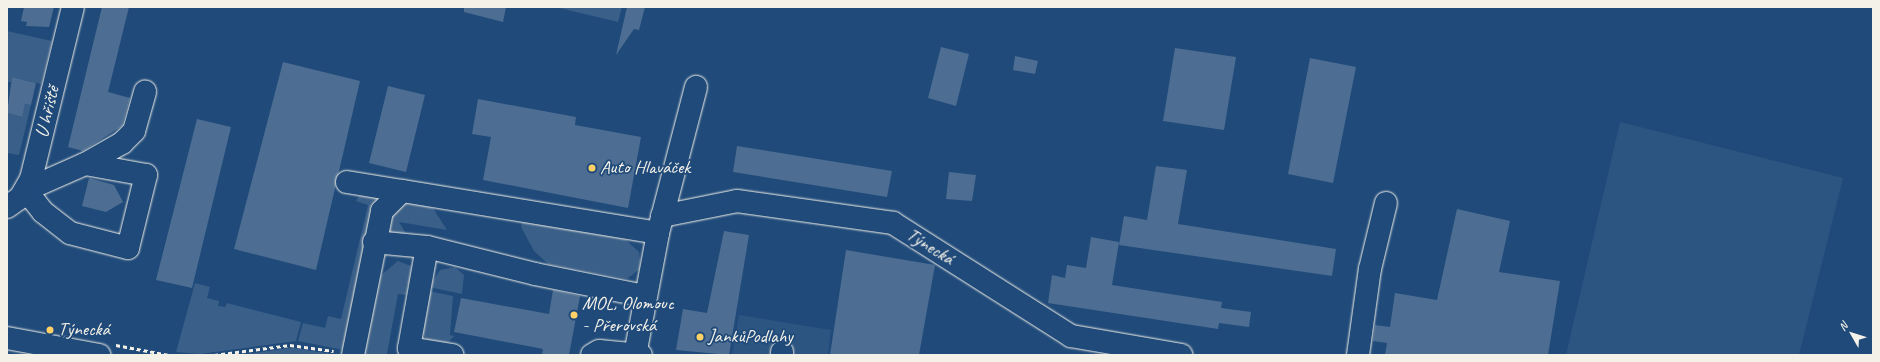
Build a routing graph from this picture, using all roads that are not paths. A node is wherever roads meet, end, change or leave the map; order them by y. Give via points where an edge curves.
1 (73, 7) edge
2 (696, 87) dead end
3 (145, 92) dead end
4 (85, 164) junction
5 (347, 182) dead end
6 (26, 190) junction
7 (402, 191) junction
8 (1386, 203) dead end
9 (7, 207) edge
10 (660, 225) junction
11 (374, 242) junction
12 (427, 248) junction
13 (645, 296) junction
14 (7, 338) edge
15 (348, 354) edge
16 (99, 355) edge
17 (452, 355) edge
18 (592, 355) edge
19 (637, 355) edge
20 (1181, 355) edge
21 (1358, 355) edge

1 - 6 street, U hřiště
2 - 10 street
3 - 4 street via 134,131 122,142
4 - 6 street
4 - 6 street via 146,175 128,248 70,233 43,212
5 - 7 street
6 - 9 street
7 - 10 street
7 - 11 street via 382,210
8 - 21 street via 1370,269
10 - 13 street
10 - 20 street, Týnecká via 737,201 893,223 1071,336
11 - 12 street
11 - 15 street
12 - 13 street via 535,274
12 - 17 street via 409,348
13 - 19 street
14 - 16 street
18 - 19 street via 599,351

